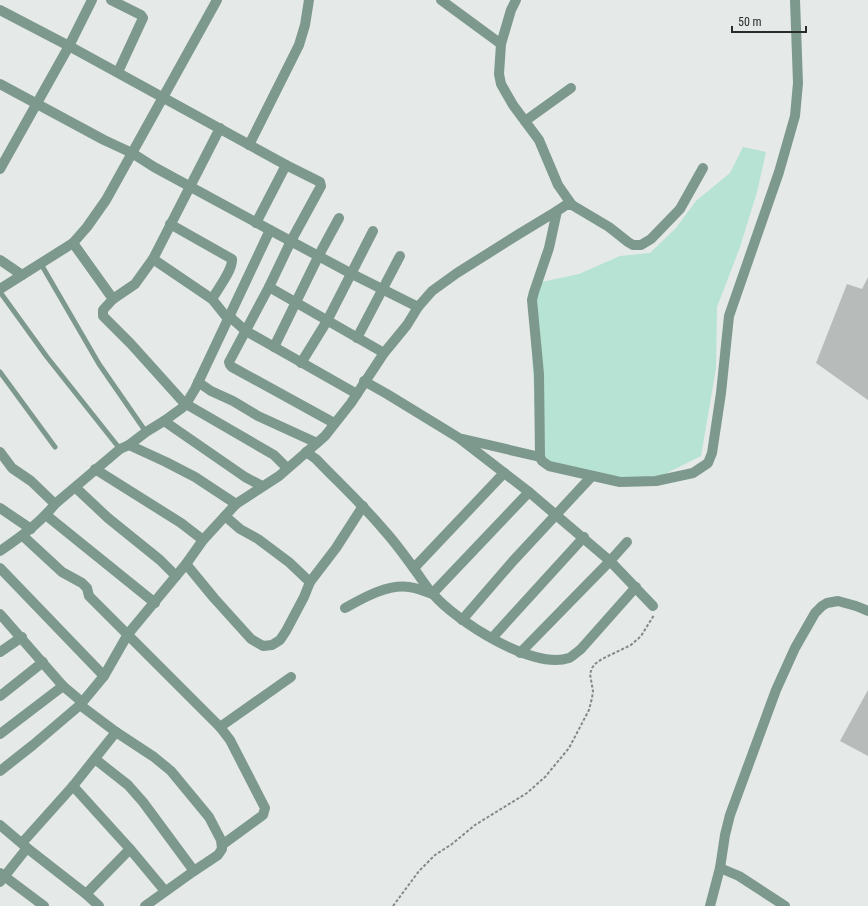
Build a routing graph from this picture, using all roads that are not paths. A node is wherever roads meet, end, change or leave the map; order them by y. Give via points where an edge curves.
1 (92, 0) edge
2 (111, 0) edge
3 (217, 0) edge
4 (309, 0) edge
5 (441, 0) edge
6 (516, 0) edge
7 (795, 0) edge
8 (0, 10) edge
9 (501, 44) junction
10 (70, 46) junction
11 (118, 72) junction
12 (0, 84) edge
13 (571, 88) dead end
14 (163, 97) junction
15 (37, 104) junction
16 (525, 121) junction
17 (220, 128) junction
18 (248, 144) junction
19 (132, 153) junction
20 (286, 165) junction
21 (703, 168) dead end
22 (0, 169) edge
23 (191, 187) junction
24 (572, 205) junction
25 (557, 211) junction
26 (339, 218) dead end
27 (256, 223) junction
28 (170, 224) junction
29 (270, 230) junction
30 (373, 231) dead end
31 (291, 241) junction
32 (73, 243) junction
33 (319, 255) junction
34 (400, 256) dead end
35 (153, 259) junction
36 (0, 260) edge
37 (41, 264) junction
38 (350, 273) junction
39 (22, 275) junction
40 (269, 287) junction
41 (0, 290) edge
42 (383, 290) junction
43 (113, 299) junction
44 (212, 299) junction
45 (296, 303) junction
46 (418, 307) junction
47 (229, 318) junction
48 (327, 321) junction
49 (246, 331) junction
50 (357, 338) junction
51 (274, 347) junction
52 (384, 353) junction
53 (301, 363) junction
54 (0, 372) edge
55 (364, 381) junction
56 (198, 382) junction
57 (357, 394) junction
58 (186, 404) junction
59 (164, 421) junction
60 (334, 423) junction
61 (146, 432) junction
62 (459, 438) junction
63 (316, 443) junction
64 (55, 447) dead end
65 (125, 447) junction
66 (0, 452) edge
67 (306, 452) junction
68 (540, 457) junction
69 (287, 468) junction
70 (96, 469) junction
71 (504, 473) junction
72 (592, 476) junction
73 (262, 486) junction
74 (76, 488) junction
75 (529, 492) junction
76 (55, 504) junction
77 (236, 504) junction
78 (363, 506) junction
79 (0, 508) edge
80 (556, 514) junction
81 (46, 515) junction
82 (225, 516) junction
83 (31, 529) junction
84 (23, 536) junction
85 (584, 537) junction
86 (203, 540) junction
87 (627, 542) dead end
88 (0, 551) edge
89 (610, 561) junction
90 (186, 564) junction
91 (0, 568) edge
92 (414, 568) junction
93 (176, 576) junction
94 (310, 582) junction
95 (636, 587) junction
96 (432, 594) junction
97 (155, 603) junction
98 (653, 606) road end
99 (344, 608) dead end
100 (868, 611) edge
101 (0, 614) edge
102 (462, 620) junction
103 (128, 634) junction
104 (22, 637) junction
105 (492, 638) junction
106 (0, 652) edge
107 (520, 653) junction
108 (43, 662) junction
109 (104, 676) junction
110 (291, 677) dead end
111 (63, 686) junction
112 (0, 696) edge
113 (81, 704) junction
114 (220, 727) junction
115 (116, 732) junction
116 (0, 734) edge
117 (95, 759) junction
118 (0, 771) edge
119 (73, 786) junction
120 (0, 825) edge
121 (222, 845) junction
122 (25, 846) junction
123 (130, 849) junction
124 (720, 868) junction
125 (194, 871) junction
126 (2, 877) edge
127 (165, 891) junction
128 (86, 894) junction
129 (44, 906) edge
130 (99, 906) edge
131 (145, 906) edge
132 (710, 906) edge
133 (785, 906) edge

1 - 10 street
2 - 11 street via 143,18
3 - 14 street
4 - 18 street via 299,45
5 - 9 street
6 - 9 street
7 - 72 street via 798,83 795,116 779,172 729,316 721,393 712,453 708,463 693,473 656,481 620,482
8 - 10 street
9 - 16 street via 501,84
10 - 11 street
10 - 15 street
11 - 14 street
12 - 15 street
13 - 16 street
14 - 17 street
14 - 19 street
15 - 19 street
15 - 22 street
16 - 24 street via 539,140 558,185
17 - 18 street
17 - 23 street
18 - 20 street
19 - 23 street
19 - 32 street via 106,200
20 - 27 street
20 - 31 street via 320,182 322,186
21 - 24 street via 680,209 651,239 641,245 633,245
23 - 27 street
23 - 28 street
24 - 25 street via 566,205
25 - 46 street via 457,273 432,291
25 - 68 street via 549,248 532,300 539,374
26 - 33 street
27 - 29 street
28 - 35 street
28 - 44 street via 232,260 227,275
29 - 31 street
29 - 47 street
30 - 38 street
31 - 33 street
31 - 40 street
32 - 37 street
32 - 43 street
33 - 38 street
33 - 45 street
34 - 42 street
35 - 43 street via 135,284
35 - 44 street
36 - 39 street
37 - 39 street
37 - 61 lane via 99,364
38 - 42 street
38 - 48 street
39 - 41 street
40 - 45 street
40 - 49 street
41 - 65 lane via 47,357
42 - 46 street
42 - 50 street
43 - 58 street via 103,310 103,316
44 - 47 street
45 - 48 street
45 - 51 street
46 - 52 street via 407,326
47 - 49 street
47 - 56 street
48 - 50 street
48 - 53 street
49 - 51 street
49 - 60 street via 229,362 230,365
50 - 52 street
51 - 53 street
52 - 55 street
53 - 57 street
54 - 64 lane
55 - 57 street
55 - 62 street
56 - 58 street
56 - 63 street via 258,416
57 - 60 street
58 - 59 street
58 - 69 street via 274,455
59 - 61 street
59 - 73 street
60 - 63 street
61 - 65 street
62 - 68 street
62 - 71 street
63 - 67 street
65 - 70 street
65 - 77 street via 166,462 195,477
66 - 76 street via 12,468 31,481
67 - 69 street
67 - 78 street
68 - 72 street via 549,466
69 - 73 street via 280,476
70 - 74 street
70 - 86 street via 181,523
71 - 75 street
71 - 92 street
72 - 80 street
73 - 77 street
74 - 76 street
74 - 93 street
75 - 80 street
75 - 96 street
76 - 81 street
77 - 82 street
78 - 92 street via 392,538
78 - 94 street
79 - 83 street
80 - 85 street
80 - 102 street
81 - 83 street
81 - 97 street
82 - 86 street
82 - 94 street via 290,563
83 - 84 street
84 - 88 street
84 - 103 street via 62,572 82,583 87,588 89,596
85 - 89 street
85 - 105 street
86 - 90 street
87 - 89 street
89 - 95 street
89 - 107 street
90 - 93 street
90 - 94 street via 245,633 263,646 272,645 280,640
91 - 109 street
92 - 96 street
93 - 97 street
95 - 98 street
95 - 107 street via 572,656 550,659
96 - 99 street via 408,587 394,587
96 - 102 street
97 - 103 street
100 - 124 street via 848,603 831,601 815,614 803,633 773,696 730,815
101 - 104 street
102 - 105 street
103 - 109 street
103 - 114 street
104 - 106 street
104 - 108 street
105 - 107 street
108 - 111 street
108 - 112 street
109 - 113 street
110 - 114 street
111 - 113 street
111 - 116 street
113 - 115 street
113 - 118 street
114 - 121 street via 230,740 266,808 263,815
115 - 117 street
115 - 121 street via 171,771 209,817
117 - 119 street
117 - 125 street via 128,785
119 - 122 street
119 - 123 street
120 - 122 street
121 - 125 street via 218,855
122 - 126 street
122 - 128 street
123 - 127 street
123 - 128 street
124 - 132 street
124 - 133 street via 739,876
125 - 127 street
126 - 129 street
127 - 131 street
128 - 130 street

